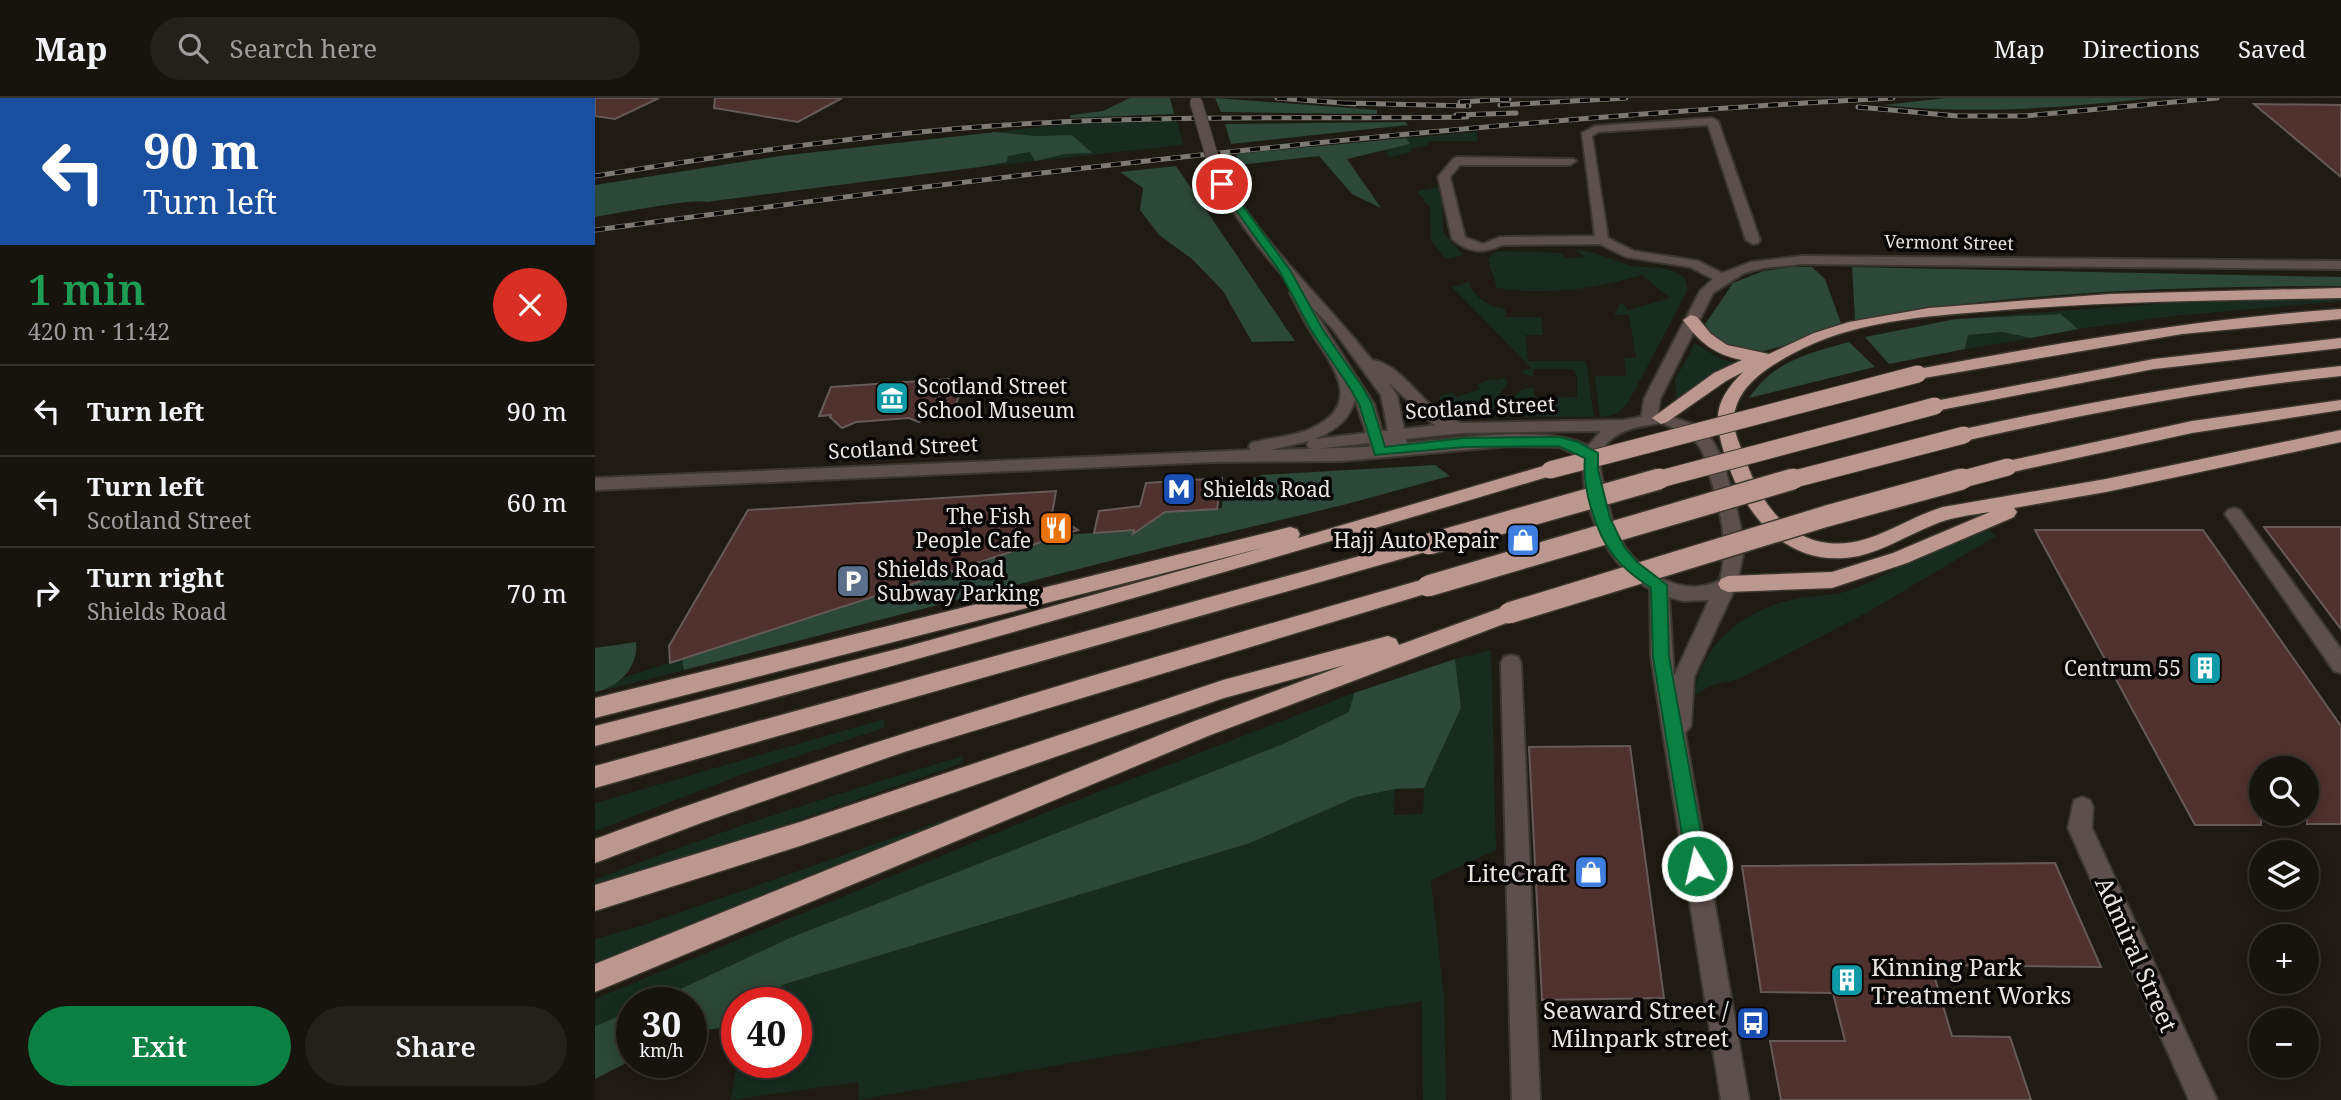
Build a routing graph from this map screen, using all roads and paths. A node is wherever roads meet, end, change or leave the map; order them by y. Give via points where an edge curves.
1 (1195, 100) edge
2 (1570, 161) dead end
3 (1602, 240) junction
4 (1753, 240) dead end
5 (2341, 265) edge
6 (1285, 270) junction
7 (1720, 277) junction
8 (2341, 293) edge
9 (2341, 314) edge
10 (1691, 320) junction
11 (2341, 343) edge
12 (1793, 348) junction
13 (1361, 354) junction
14 (1763, 356) junction
15 (2341, 371) edge
16 (1347, 372) junction
17 (2341, 405) edge
18 (1655, 419) junction
19 (1625, 425) junction
20 (1462, 428) junction
21 (2341, 436) edge
22 (1399, 441) junction
23 (1378, 445) junction
24 (1213, 456) junction
25 (1593, 456) junction
26 (1550, 470) junction
27 (595, 484) edge
28 (2073, 492) junction
29 (2234, 514) dead end
30 (1659, 585) junction
31 (1726, 586) junction
32 (1509, 613) junction
33 (1511, 663) dead end
34 (2341, 665) edge
35 (595, 708) edge
36 (595, 736) edge
37 (1678, 755) junction
38 (595, 777) edge
39 (2081, 807) dead end
40 (595, 851) edge
41 (595, 898) edge
42 (595, 978) edge
43 (1526, 1100) edge
44 (1735, 1100) edge
45 (2203, 1100) edge

1 - 6 street, bridge via 1222,184
2 - 3 street via 1457,161 1444,177 1459,239 1483,249 1500,241
3 - 4 street via 1586,135 1595,129 1712,121
3 - 7 street via 1631,254 1693,264
5 - 7 street, Vermont Street via 1803,260 1753,264
6 - 13 street
6 - 16 street via 1317,330
7 - 10 street
8 - 12 highway via 2092,299 1982,307 1896,318
9 - 26 highway, bridge via 2107,340 1918,374
10 - 14 highway via 1702,336 1722,351
10 - 18 street via 1652,399
11 - 38 highway, bridge via 2154,364 1935,406
12 - 14 highway
12 - 28 highway via 1749,376 1725,413 1742,480 1765,520 1791,540 1848,551 1883,543 1944,514
13 - 20 street via 1440,421
13 - 22 street via 1389,395
14 - 18 highway via 1720,377
15 - 40 highway, bridge via 2102,405 1801,477 932,731 743,794
16 - 23 street via 1366,404
16 - 24 street via 1346,404 1320,431
17 - 32 highway, bridge via 2192,427 2008,467 1827,516
18 - 19 street
18 - 31 street via 1692,431 1709,448 1733,519 1736,556
19 - 20 street, Scotland Street
19 - 25 street via 1603,437
20 - 22 street, Scotland Street
21 - 28 highway
22 - 23 street, Scotland Street
22 - 25 street, Scotland Street via 1559,442
23 - 24 street, Scotland Street via 1343,455
24 - 27 street, Scotland Street
25 - 30 street via 1591,470 1602,518 1618,550 1631,566
26 - 35 highway
26 - 36 highway via 1194,576
28 - 31 highway via 1995,516 1901,558 1832,580
29 - 34 street
30 - 31 street via 1687,594
30 - 37 street via 1661,657
31 - 37 street via 1684,677
32 - 41 highway via 1223,690 800,834
32 - 42 highway via 1297,691
33 - 43 street
37 - 44 street
39 - 45 street, Admiral Street via 2080,828

